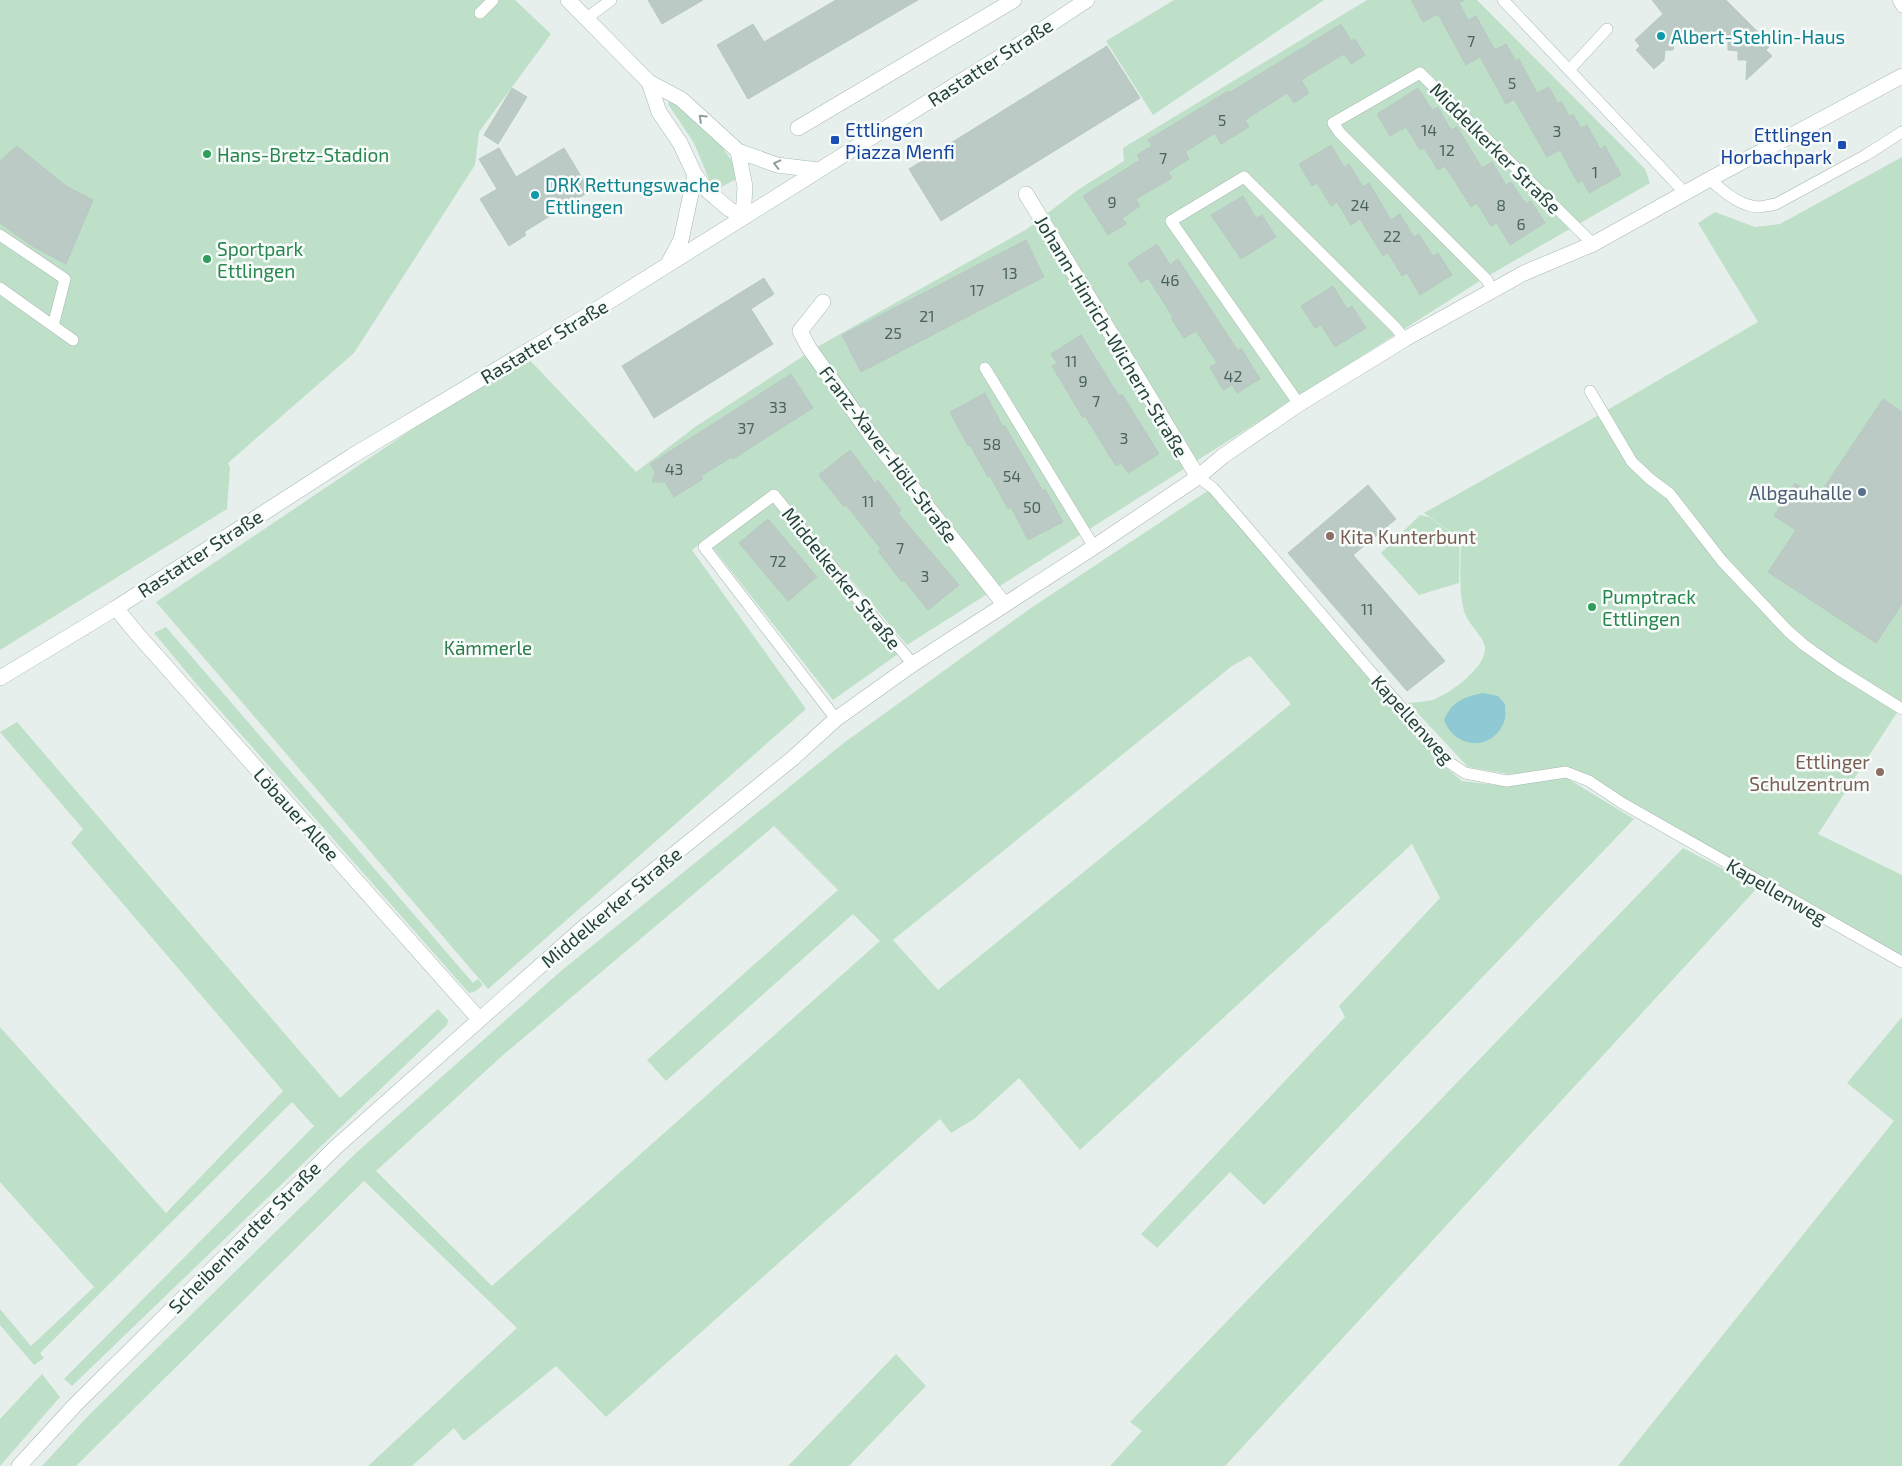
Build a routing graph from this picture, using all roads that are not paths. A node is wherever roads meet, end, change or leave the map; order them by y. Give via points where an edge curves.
1 (493, 0) edge
2 (568, 0) edge
3 (611, 0) edge
4 (1014, 0) edge
5 (1087, 0) edge
6 (1503, 0) edge
7 (1898, 0) edge
8 (1068, 5) edge
9 (1902, 7) edge
10 (480, 13) dead end
11 (587, 18) junction
12 (1607, 29) dead end
13 (1570, 69) junction
14 (1902, 76) edge
15 (649, 82) junction
16 (798, 128) dead end
17 (1902, 132) edge
18 (738, 151) junction
19 (818, 170) junction
20 (695, 175) junction
21 (1710, 179) junction
22 (1685, 192) junction
23 (1026, 194) dead end
24 (743, 217) junction
25 (0, 235) edge
26 (1593, 244) junction
27 (669, 264) junction
28 (0, 288) edge
29 (1492, 290) junction
30 (823, 302) dead end
31 (53, 326) junction
32 (1405, 339) junction
33 (73, 340) dead end
34 (985, 368) dead end
35 (1590, 390) dead end
36 (1299, 404) junction
37 (1198, 478) junction
38 (1094, 547) junction
39 (1004, 604) junction
40 (116, 608) junction
41 (913, 664) junction
42 (0, 678) edge
43 (1902, 709) edge
44 (836, 719) junction
45 (1902, 962) edge
46 (480, 1019) junction
47 (19, 1466) edge

1 - 10 lane
2 - 11 street
3 - 11 lane
4 - 16 street, Rastatter Straße
5 - 8 street, Rastatter Straße
6 - 13 lane
7 - 9 lane
8 - 19 street, Rastatter Straße via 1011,50
11 - 15 street
12 - 13 lane
13 - 22 lane
14 - 21 street, Middelkerker Straße
18 -> 15 street via 681,99
15 - 20 street via 659,112 680,143
17 - 21 lane via 1776,204 1760,207 1745,204 1720,190
19 -> 18 street via 777,165
18 - 24 street via 745,187
19 - 24 street, Rastatter Straße
20 - 24 street via 706,190
20 - 27 street via 681,240
21 - 22 street, Middelkerker Straße
22 - 26 street, Middelkerker Straße
23 - 37 street, Johann-Hinrich-Wichern-Straße
24 - 27 street, Rastatter Straße
25 - 31 lane via 65,279
26 - 29 street, Middelkerker Straße
26 - 29 lane, Middelkerker Straße via 1420,73 1334,123 1487,280
27 - 40 street, Rastatter Straße via 352,456
28 - 31 lane
29 - 32 street, Middelkerker Straße
30 - 39 street, Franz-Xaver-Höll-Straße via 800,330 809,348 870,434
31 - 33 lane
32 - 36 street, Middelkerker Straße
32 - 36 lane via 1244,177 1171,221
34 - 38 lane
35 - 43 lane via 1632,462 1670,494 1722,561 1788,631 1804,645
36 - 37 street, Middelkerker Straße via 1223,456
37 - 38 street, Middelkerker Straße
37 - 45 lane, Kapellenweg via 1213,488 1235,513 1447,761 1465,773 1507,781 1566,772 1589,781 1622,803
38 - 39 street, Middelkerker Straße
39 - 41 street, Middelkerker Straße
40 - 42 street, Rastatter Straße
40 - 46 street, Löbauer Allee
41 - 44 street, Middelkerker Straße
41 - 44 lane, Middelkerker Straße via 774,495 704,547
44 - 46 street, Middelkerker Straße via 792,759 584,927
46 - 47 street, Scheibenhardter Straße via 336,1147 75,1405

